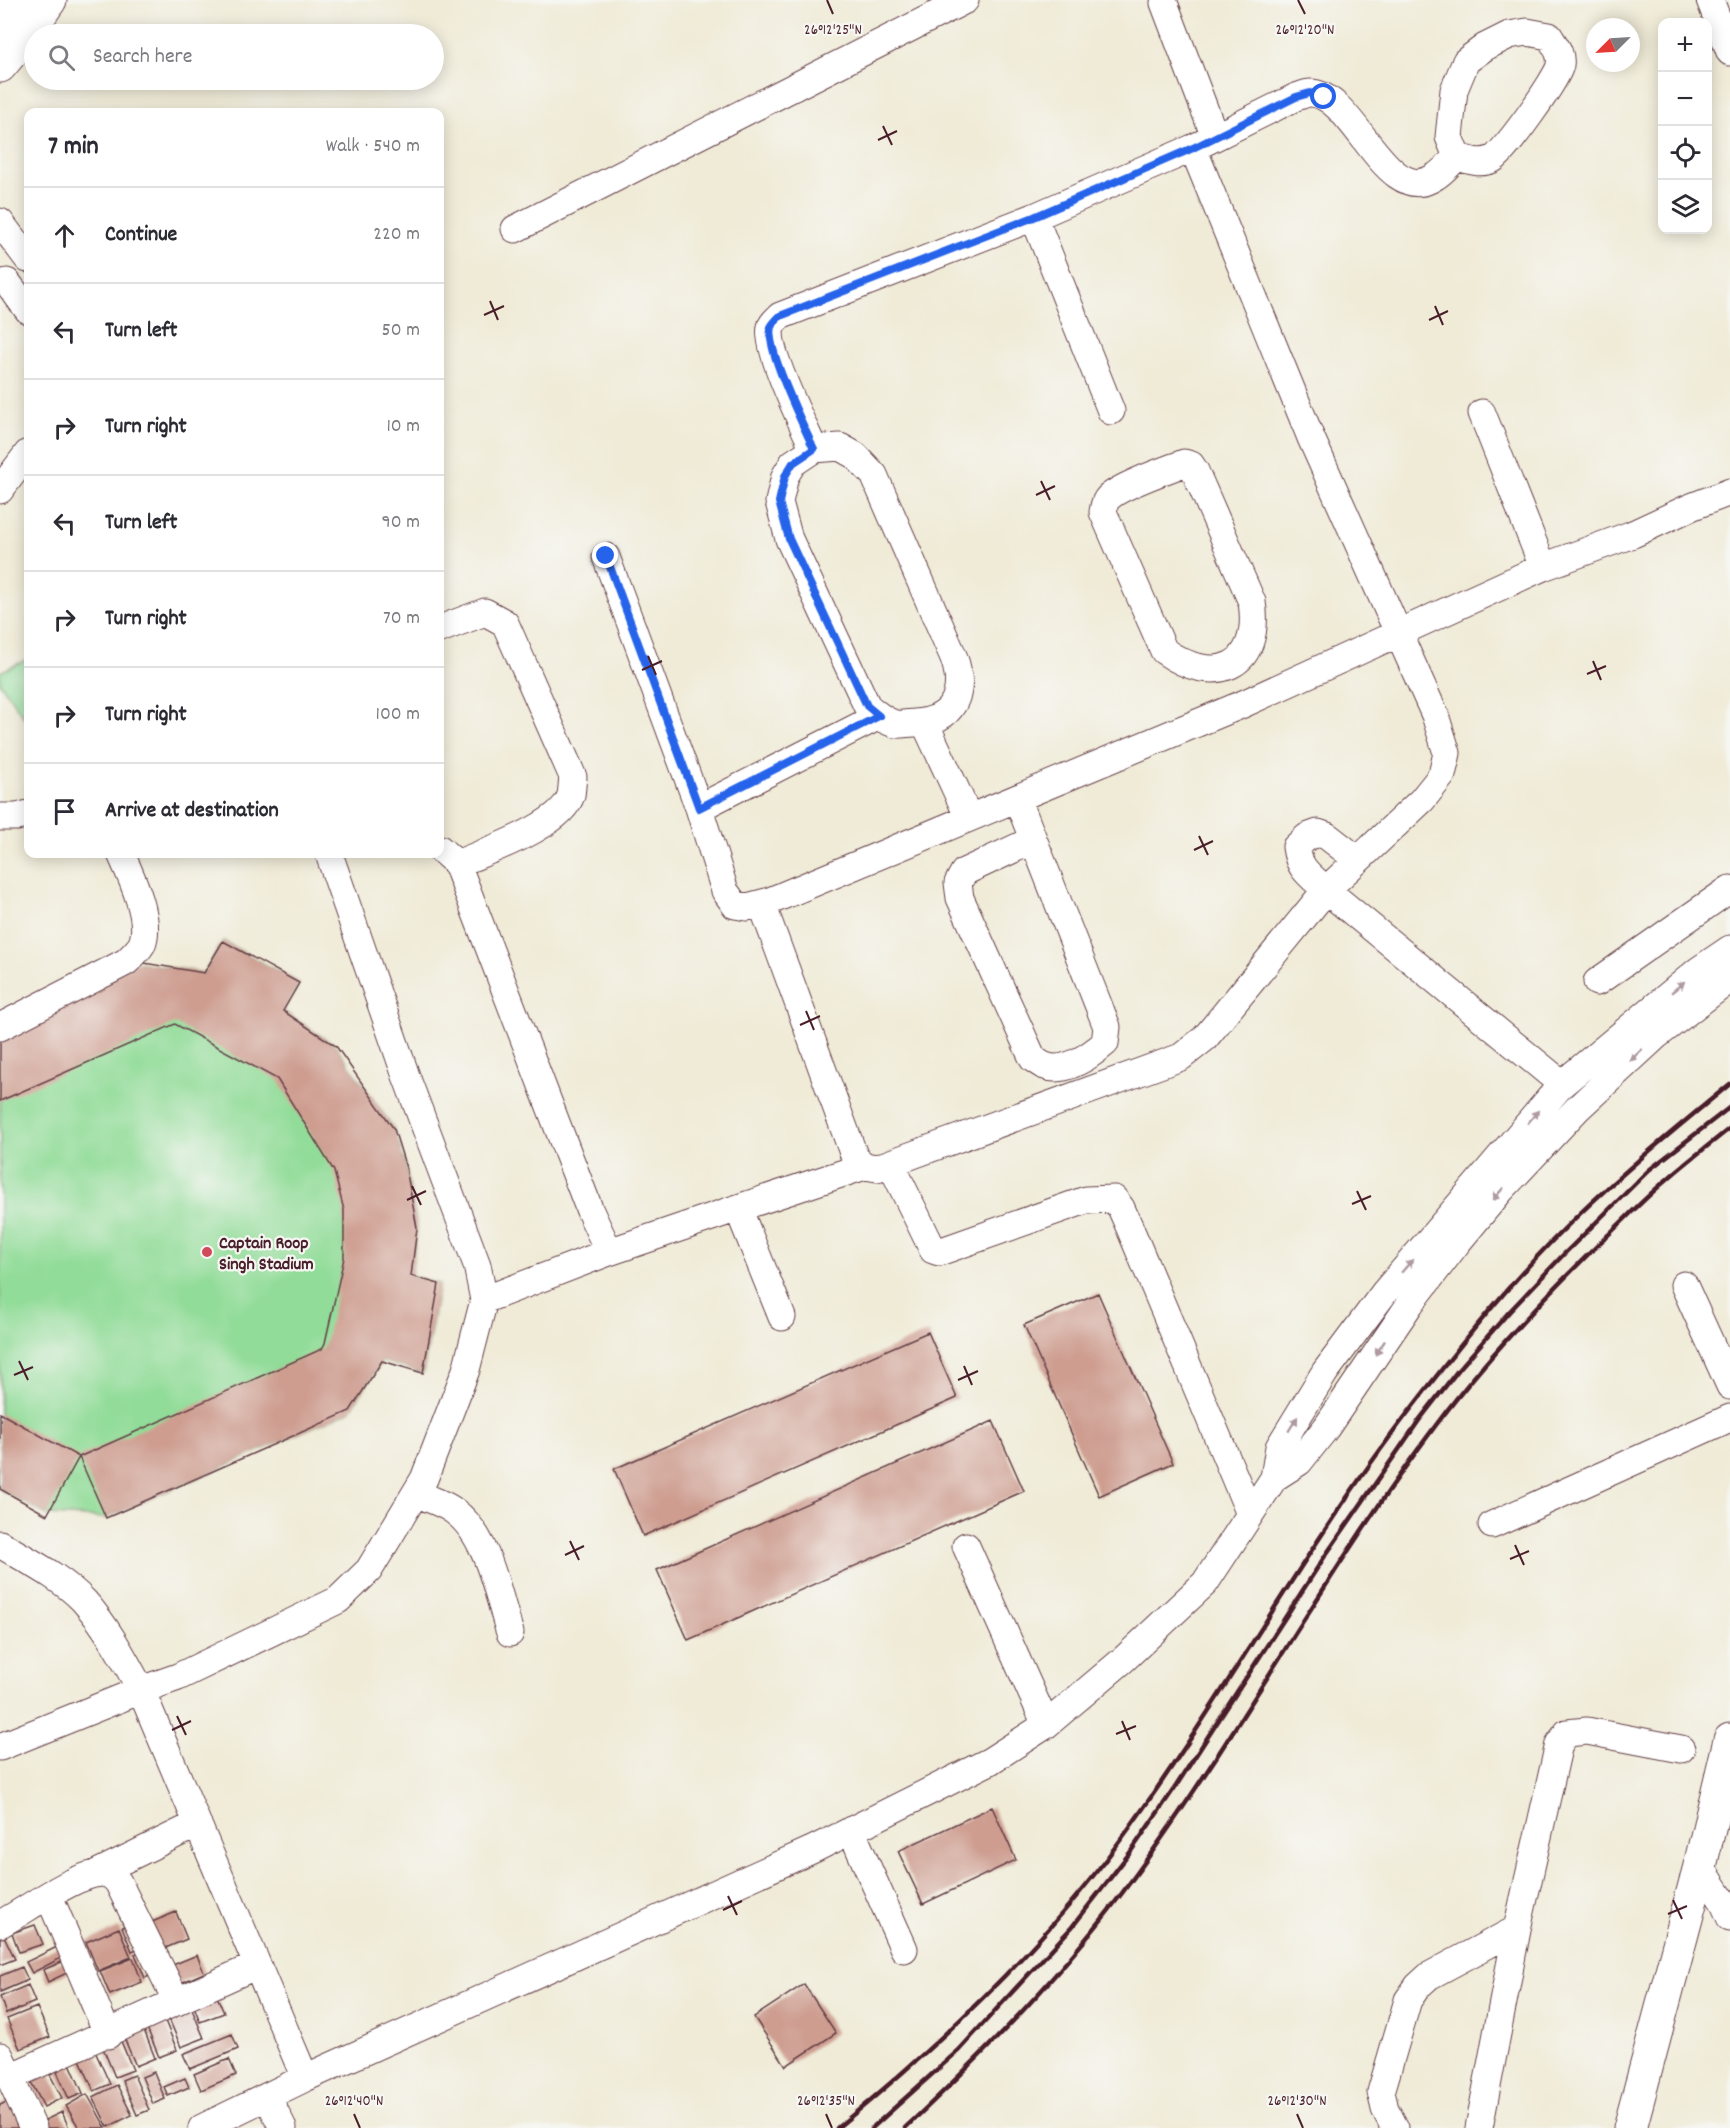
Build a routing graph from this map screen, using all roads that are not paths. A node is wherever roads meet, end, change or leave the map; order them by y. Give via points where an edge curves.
1 (19, 0) edge
2 (50, 0) edge
3 (965, 0) edge
4 (1710, 0) edge
5 (1164, 3) dead end
6 (33, 24) edge
7 (0, 27) edge
8 (24, 37) edge
9 (1730, 52) edge
10 (0, 66) edge
11 (1204, 142) junction
12 (1457, 157) junction
13 (1034, 217) junction
14 (0, 222) edge
15 (515, 229) dead end
16 (24, 254) edge
17 (24, 270) edge
18 (3, 283) edge
19 (24, 306) edge
20 (1111, 411) dead end
21 (1482, 413) dead end
22 (814, 449) junction
23 (24, 458) edge
24 (0, 490) edge
25 (1730, 492) edge
26 (606, 556) dead end
27 (1543, 567) junction
28 (444, 627) edge
29 (1399, 631) junction
30 (1230, 667) junction
31 (1243, 704) junction
32 (879, 716) junction
33 (925, 723) junction
34 (1017, 798) junction
35 (699, 808) junction
36 (24, 815) edge
37 (0, 817) edge
38 (969, 818) junction
39 (1033, 840) junction
40 (448, 856) edge
41 (123, 858) edge
42 (329, 858) edge
43 (1358, 860) junction
44 (1730, 889) edge
45 (1326, 890) junction
46 (762, 904) junction
47 (1730, 949) edge
48 (1730, 979) edge
49 (1597, 982) dead end
50 (0, 1027) edge
51 (1562, 1084) junction
52 (878, 1165) junction
53 (738, 1208) junction
54 (609, 1252) junction
55 (1684, 1285) dead end
56 (484, 1300) junction
57 (782, 1317) dead end
58 (1730, 1386) edge
59 (1730, 1418) edge
60 (1274, 1478) junction
61 (416, 1493) junction
62 (1250, 1514) junction
63 (1492, 1525) dead end
64 (0, 1544) edge
65 (966, 1546) dead end
66 (510, 1633) dead end
67 (141, 1690) junction
68 (1046, 1725) junction
69 (1730, 1740) edge
70 (0, 1747) edge
71 (1682, 1749) dead end
72 (196, 1824) junction
73 (851, 1830) junction
74 (1700, 1866) junction
75 (95, 1874) junction
76 (49, 1896) junction
77 (1730, 1917) edge
78 (0, 1924) edge
79 (1517, 1929) junction
80 (904, 1949) dead end
81 (257, 1965) junction
82 (177, 2002) junction
83 (108, 2034) junction
84 (305, 2078) junction
85 (7, 2083) edge
86 (268, 2097) junction
87 (33, 2128) edge
88 (202, 2128) edge
89 (283, 2128) edge
90 (1395, 2128) edge
91 (1479, 2128) edge
92 (1630, 2128) edge

1 - 7 main road
2 - 6 main road
3 - 15 street
4 - 9 street
5 - 11 street
8 - 10 main road
11 - 12 street via 1310,93 1324,97 1340,109 1394,174 1407,181 1435,177
11 - 13 street
11 - 29 street via 1311,438
12 - 12 street via 1478,163 1494,159 1504,147 1560,67 1560,53 1549,36 1527,32 1509,35 1466,61 1454,90 1449,137
13 - 20 street
13 - 22 street via 780,316 771,326 771,340
14 - 16 street
17 - 18 street
18 - 19 street
21 - 27 street
22 - 32 street via 793,463 785,476 779,502 789,539 867,706
22 - 33 street via 840,447 856,456 874,475 954,658 959,691 939,718
23 - 24 street
25 - 27 street
26 - 35 street
27 - 29 street
28 - 40 street via 485,612 505,623 573,777 570,797 560,812 540,827
29 - 31 street
29 - 43 street via 1447,753 1442,775 1422,800
30 - 30 street via 1209,669 1181,663 1164,651 1102,512 1108,497 1184,464 1191,465 1252,602 1253,633 1240,659
30 - 31 street
31 - 34 street
32 - 33 street via 896,724
32 - 35 street
33 - 38 street
34 - 38 street
34 - 39 street
35 - 46 street via 724,891 735,905
36 - 37 street
38 - 46 street
39 - 39 street via 1107,1027 1106,1043 1063,1068 1047,1067 1033,1059 960,898 958,883 964,872
40 - 54 street
41 - 50 street via 142,909 145,933 141,945 126,962
42 - 56 street via 477,1265
43 - 45 street
43 - 45 street via 1317,833 1296,847 1298,861
44 - 49 street
45 - 51 street
45 - 52 street via 1204,1038 1181,1057
46 - 52 street via 855,1158
51 -> 47 street
48 -> 60 street via 1656,1036 1578,1108 1501,1190 1410,1304 1326,1428 1299,1462
60 -> 51 street via 1279,1447 1324,1372 1384,1293
52 - 53 street
52 - 62 street via 933,1250 939,1252 1086,1200 1114,1199 1129,1226
53 - 54 street
53 - 57 street
54 - 56 street
55 - 58 street
56 - 61 street via 466,1370
59 - 63 street
60 - 62 street
61 - 66 street via 454,1511 473,1532 486,1555
61 - 67 street via 369,1570 338,1599 178,1677
62 - 68 street via 1205,1583
64 - 67 street via 83,1600 112,1638
65 - 68 street
67 - 70 street
67 - 72 street
68 - 73 street via 990,1761
69 - 74 main road
71 - 79 street via 1587,1731 1568,1733 1559,1744
72 - 75 street
72 - 81 street
73 - 80 street
73 - 84 street
74 - 77 street
74 - 92 main road
75 - 76 street via 69,1883
75 - 82 street via 109,1874 118,1882
76 - 78 street
76 - 83 street
79 - 90 street via 1429,1976 1408,2000 1382,2092
79 - 91 street
81 - 82 street
81 - 84 street
82 - 83 street
83 - 85 street
84 - 86 street
85 - 87 street
86 - 88 street
86 - 89 street

